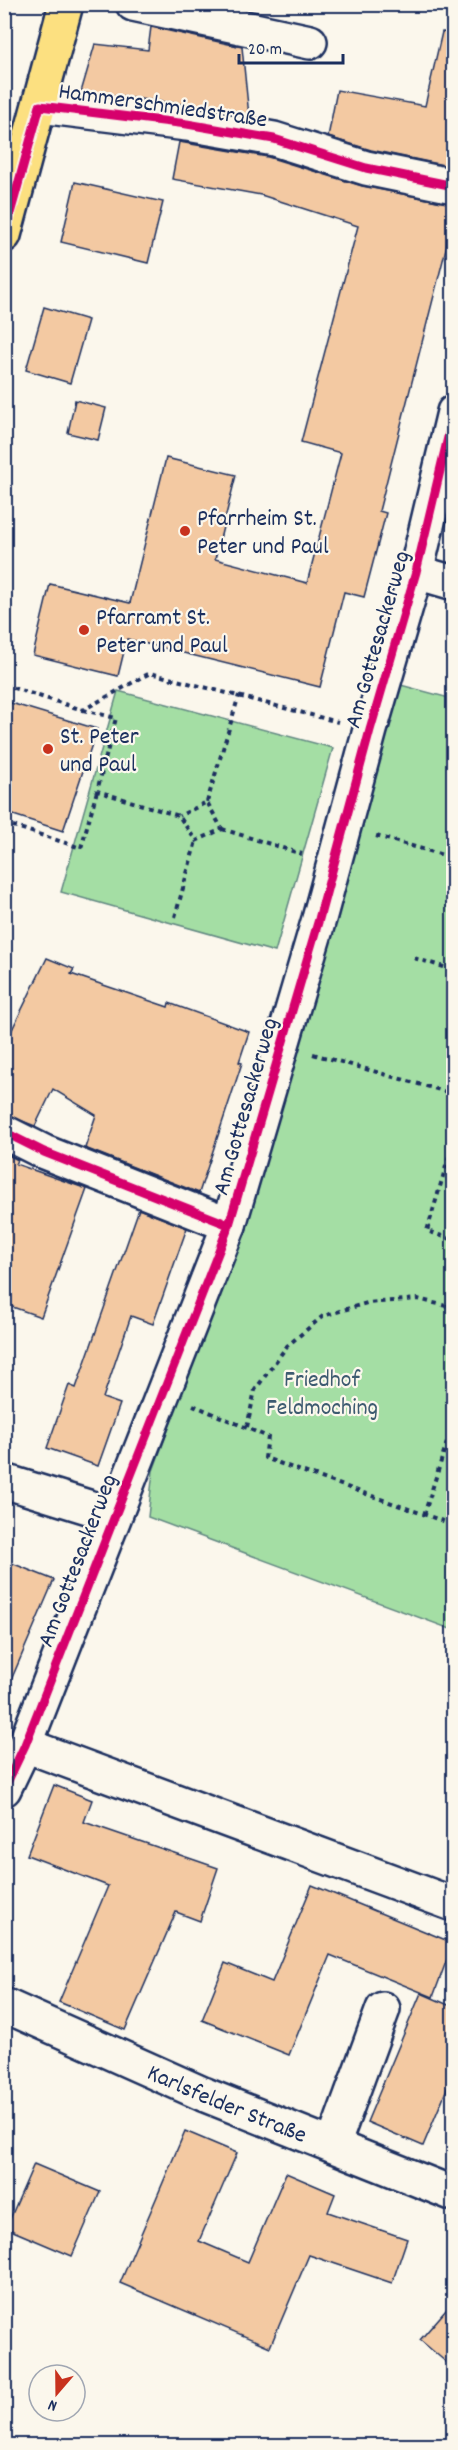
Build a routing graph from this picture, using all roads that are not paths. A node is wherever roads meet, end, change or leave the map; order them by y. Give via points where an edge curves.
1 (66, 4) edge
2 (133, 4) edge
3 (310, 42) dead end
4 (40, 106) junction
5 (453, 186) edge
6 (6, 227) edge
7 (453, 412) edge
8 (416, 572) junction
9 (453, 583) edge
10 (4, 1132) edge
11 (229, 1225) junction
12 (4, 1481) edge
13 (114, 1515) junction
14 (25, 1744) junction
15 (4, 1789) edge
16 (450, 1903) dead end
17 (4, 2005) edge
18 (383, 2009) dead end
19 (333, 2145) junction
20 (453, 2194) edge

1 - 4 main road
2 - 3 street
4 - 5 street, Hammerschmiedstraße via 274,139 366,168
4 - 6 main road
7 - 8 street, Am Gottesackerweg
8 - 9 street
8 - 11 street, Am Gottesackerweg
10 - 11 street via 44,1152
11 - 13 street, Am Gottesackerweg
12 - 13 street
13 - 14 street, Am Gottesackerweg
14 - 15 street, Am Gottesackerweg
14 - 16 street
17 - 19 street, Karlsfelder Straße via 203,2094
18 - 19 street
19 - 20 street, Karlsfelder Straße

